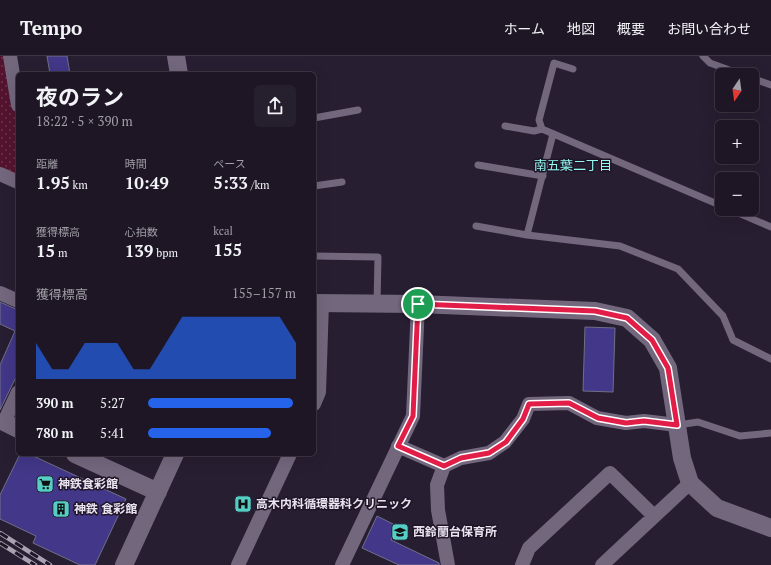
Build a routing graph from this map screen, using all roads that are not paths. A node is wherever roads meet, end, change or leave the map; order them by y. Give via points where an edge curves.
1 (10, 56) edge
2 (176, 56) edge
3 (703, 56) edge
4 (725, 68) edge
5 (573, 69) dead end
6 (179, 72) edge
7 (759, 81) edge
8 (771, 86) edge
9 (16, 93) edge
10 (358, 110) dead end
11 (316, 118) edge
12 (505, 126) dead end
13 (542, 129) junction
14 (553, 134) junction
15 (478, 165) dead end
16 (0, 174) edge
17 (543, 176) junction
18 (16, 181) edge
19 (342, 182) dead end
20 (316, 186) edge
21 (715, 203) edge
22 (745, 216) edge
23 (476, 226) dead end
24 (771, 227) edge
25 (528, 235) junction
26 (316, 256) edge
27 (0, 292) edge
28 (16, 300) edge
29 (318, 303) edge
30 (377, 304) junction
31 (418, 304) junction
32 (771, 359) edge
33 (16, 398) edge
34 (316, 399) edge
35 (7, 424) edge
36 (677, 425) junction
37 (771, 433) edge
38 (398, 446) junction
39 (84, 456) edge
40 (174, 456) edge
41 (289, 456) edge
42 (444, 466) junction
43 (690, 483) junction
44 (158, 492) junction
45 (654, 516) junction
46 (771, 528) edge
47 (124, 565) edge
48 (238, 565) edge
49 (342, 565) edge
50 (448, 565) edge
51 (522, 565) edge
52 (602, 565) edge

1 - 9 street
2 - 6 street
3 - 4 lane
5 - 13 lane via 554,63 539,120
7 - 8 lane
10 - 11 lane
12 - 13 lane via 534,131
13 - 14 lane
14 - 17 lane
14 - 21 lane
15 - 17 lane
16 - 18 street
17 - 25 lane
19 - 20 lane
22 - 24 lane
23 - 25 lane
25 - 32 lane via 620,246 678,269 723,316 733,340
26 - 30 lane via 378,257
27 - 28 street
29 - 30 street
29 - 34 street via 319,392
30 - 31 street
31 - 36 street via 595,311 627,318 652,340 668,368
31 - 38 street via 413,416
33 - 35 street
36 - 37 lane via 698,422 740,436
36 - 42 street via 644,421 626,423 598,418 569,403 529,404 523,419 506,442 489,453 461,458
36 - 43 street via 682,458
38 - 42 street
38 - 49 street
39 - 44 street
40 - 44 street
41 - 48 street
42 - 50 street via 437,485 438,510
43 - 45 street
43 - 46 street via 717,508
44 - 47 street
45 - 51 street via 610,473 529,548
45 - 52 street

